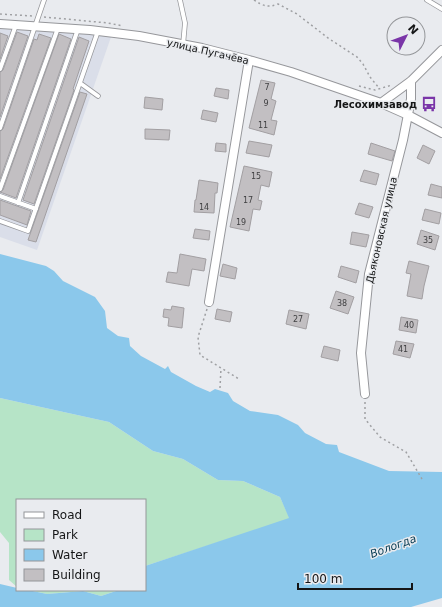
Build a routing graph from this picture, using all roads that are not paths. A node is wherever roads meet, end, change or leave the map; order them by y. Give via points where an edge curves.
1 (44, 0) edge
2 (180, 0) edge
3 (427, 0) edge
4 (442, 9) edge
5 (0, 24) edge
6 (16, 25) junction
7 (35, 26) junction
8 (58, 28) junction
9 (78, 29) junction
10 (98, 31) junction
11 (183, 45) junction
12 (442, 50) edge
13 (249, 60) junction
14 (0, 70) edge
15 (411, 81) junction
16 (80, 83) junction
17 (98, 96) dead end
18 (381, 103) junction
19 (408, 115) junction
20 (0, 128) edge
21 (442, 133) edge
22 (0, 190) edge
23 (0, 196) edge
24 (18, 203) junction
25 (36, 209) junction
26 (0, 221) edge
27 (209, 302) road end
28 (365, 394) road end

1 - 7 lane
2 - 11 lane via 185,23
3 - 4 lane
5 - 6 street, улица Пугачёва
6 - 7 street, улица Пугачёва
6 - 14 lane
7 - 8 street, улица Пугачёва
7 - 20 lane
8 - 9 street, улица Пугачёва
8 - 22 lane
9 - 10 street, улица Пугачёва
9 - 24 lane
10 - 11 street, улица Пугачёва
10 - 16 lane
11 - 13 street, улица Пугачёва
12 - 15 street
13 - 18 street, улица Пугачёва
13 - 27 street
15 - 18 street
15 - 19 street, Дьяконовская улица
16 - 17 lane
16 - 25 lane
18 - 19 street, улица Пугачёва
19 - 21 street, улица Пугачёва
19 - 28 street, Дьяконовская улица via 369,274 361,353
23 - 24 lane
24 - 25 lane
25 - 26 lane via 28,231

